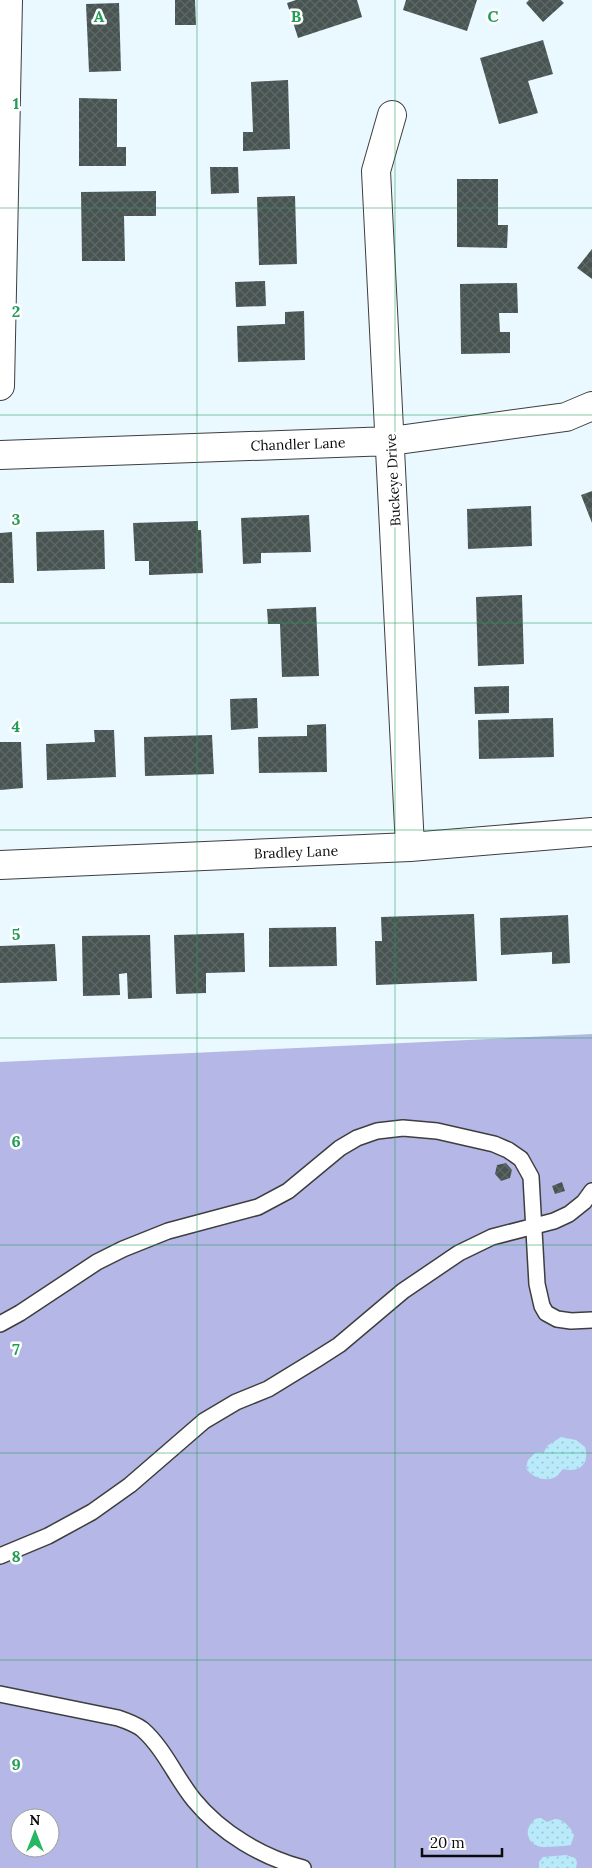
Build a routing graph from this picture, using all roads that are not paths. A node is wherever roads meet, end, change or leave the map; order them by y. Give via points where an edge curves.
1 (8, 0) edge
2 (392, 115) dead end
3 (0, 386) edge
4 (592, 406) edge
5 (391, 441) junction
6 (0, 455) edge
7 (592, 832) edge
8 (410, 847) junction
9 (0, 865) edge
10 (592, 1191) edge
11 (533, 1226) junction
12 (592, 1320) edge
13 (0, 1324) edge
14 (0, 1556) edge
15 (0, 1694) edge
16 (302, 1868) edge

1 - 3 street
2 - 5 street, Buckeye Drive via 376,171
4 - 5 street, Chandler Lane via 566,417
5 - 6 street, Chandler Lane
5 - 8 street, Buckeye Drive
7 - 8 street, Bradley Lane
8 - 9 street, Bradley Lane
10 - 11 lane via 569,1214
11 - 12 lane via 537,1284 546,1312 556,1319
11 - 13 lane via 531,1177 521,1159 508,1150 437,1131 403,1128 377,1131 348,1142 275,1199 244,1211 154,1235 123,1249
11 - 14 lane via 492,1238 460,1253 403,1291 317,1359 268,1389 230,1405 204,1421 130,1485 92,1512 48,1536
15 - 16 lane via 118,1718 136,1725 149,1736 194,1800 211,1818 250,1847

